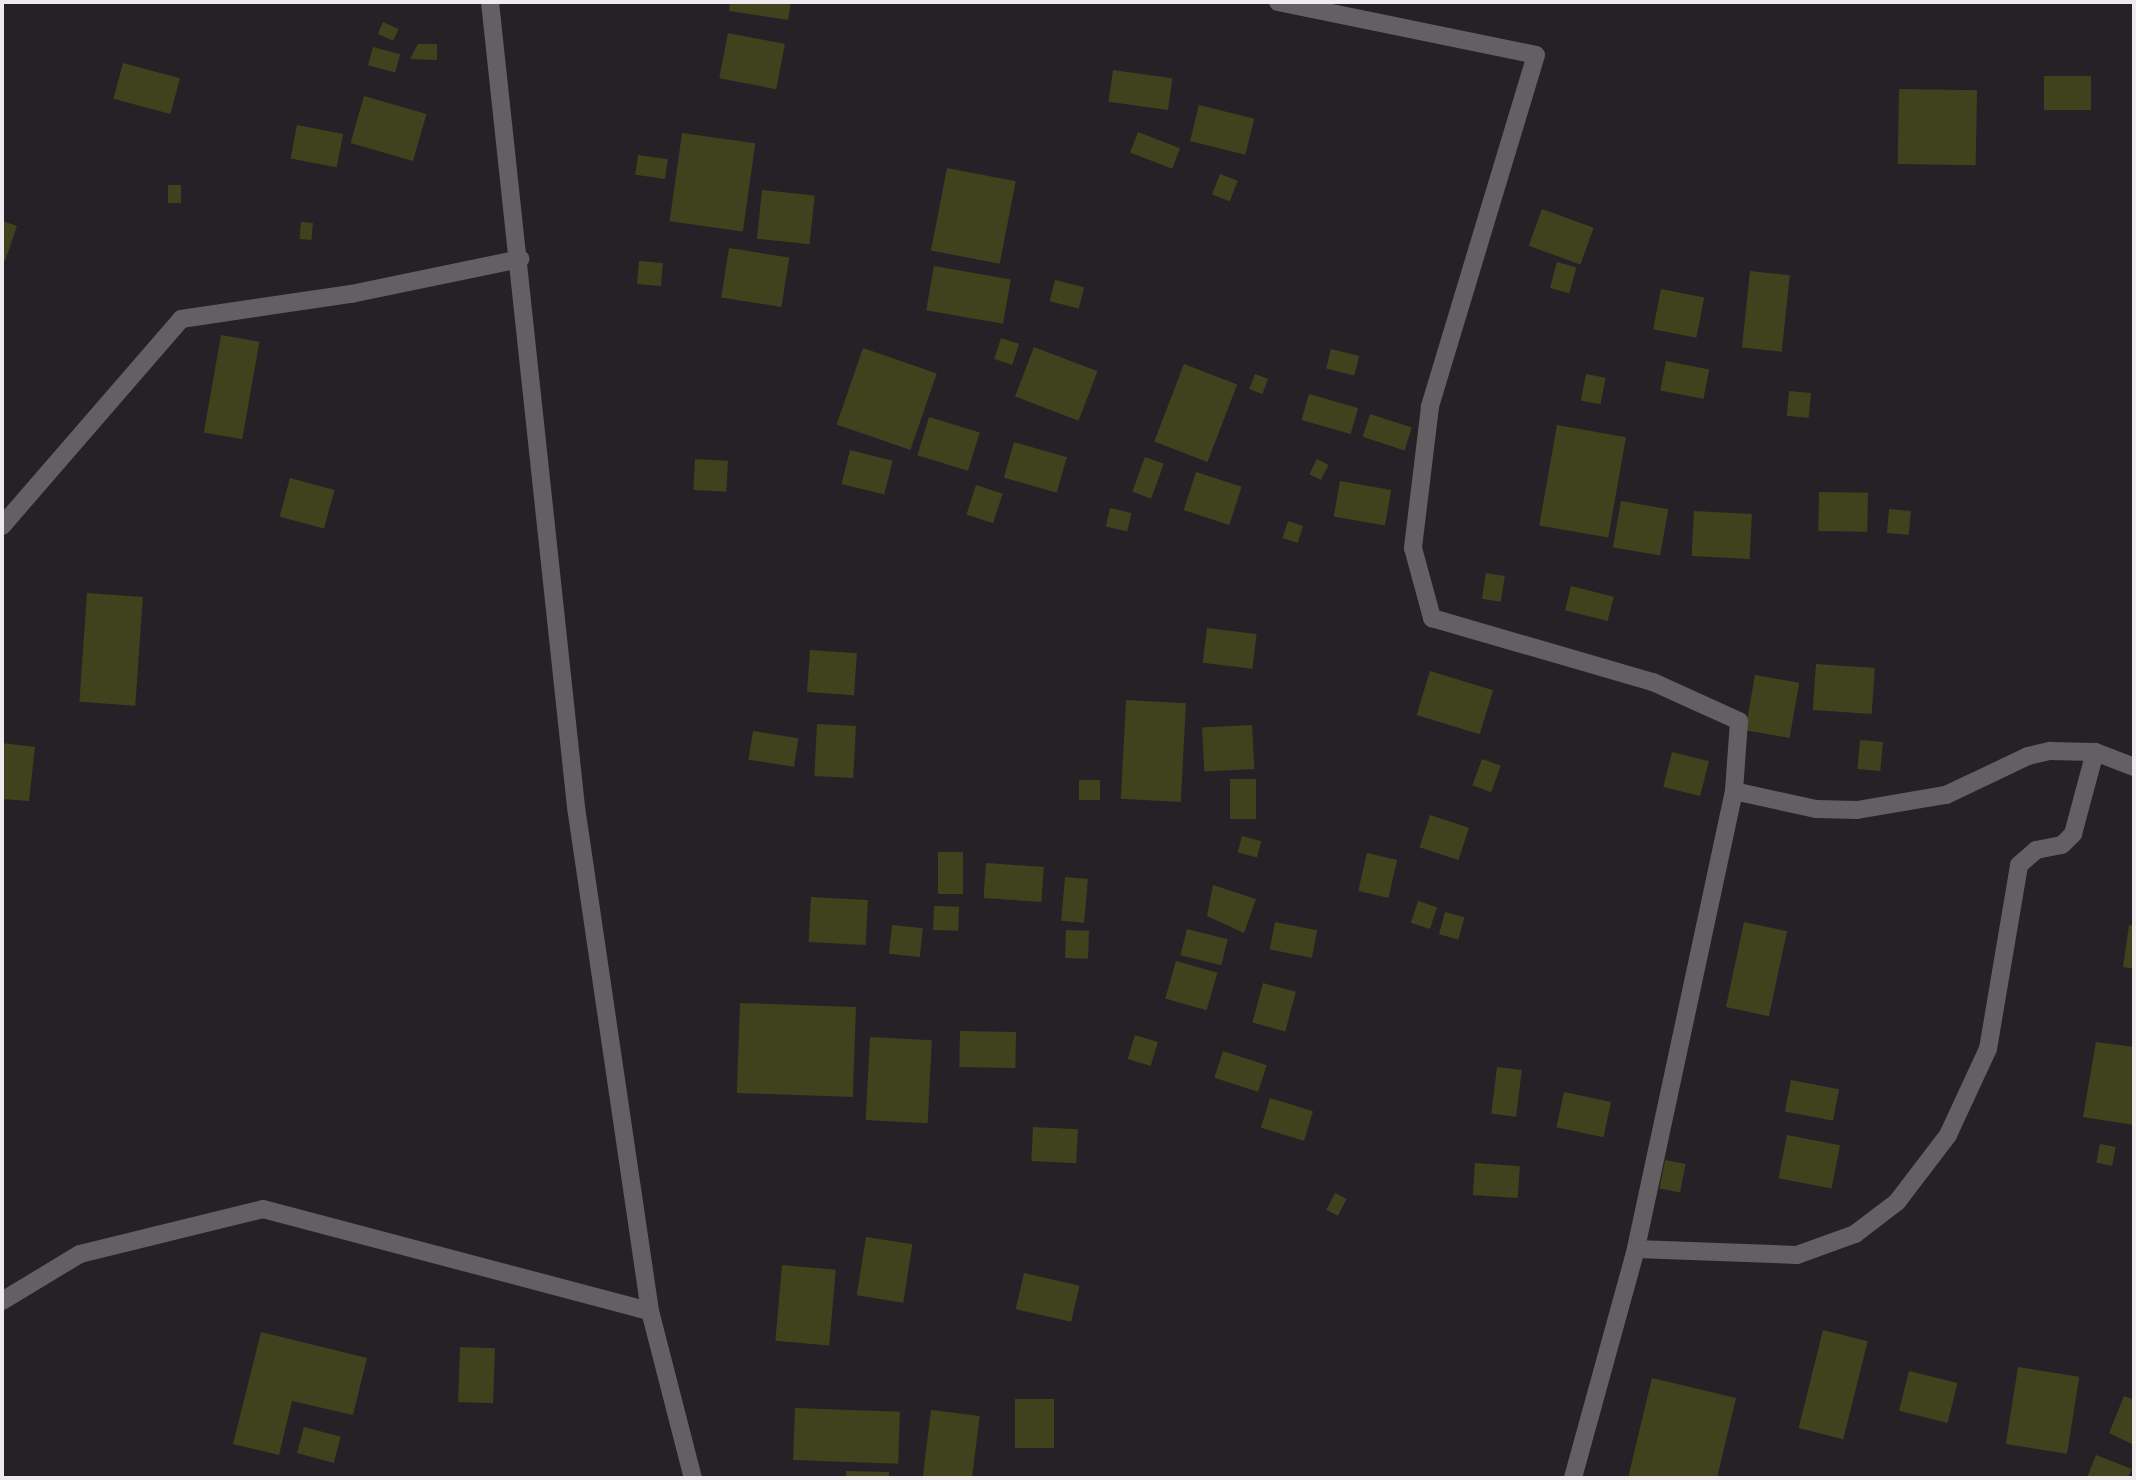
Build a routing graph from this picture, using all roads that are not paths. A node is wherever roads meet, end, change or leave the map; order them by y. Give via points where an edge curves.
1 (490, 2) edge
2 (1278, 2) edge
3 (520, 259) junction
4 (2, 526) edge
5 (2095, 752) junction
6 (2134, 767) edge
7 (1734, 791) junction
8 (1636, 1248) junction
9 (2, 1301) edge
10 (650, 1311) junction
11 (693, 1478) edge
12 (1573, 1478) edge

1 - 3 street
2 - 7 street via 1536,55 1430,407 1413,548 1432,618 1653,682 1739,721
3 - 4 street via 351,294 181,318
3 - 10 street via 576,807
5 - 6 street
5 - 7 street via 2072,749 2028,756 1946,795 1868,809 1816,809
5 - 8 street via 2078,824 2068,841 2036,850 2018,865 1988,1049 1948,1135 1897,1202 1855,1234 1797,1255
7 - 8 street
8 - 12 street
9 - 10 street via 80,1254 263,1209
10 - 11 street

